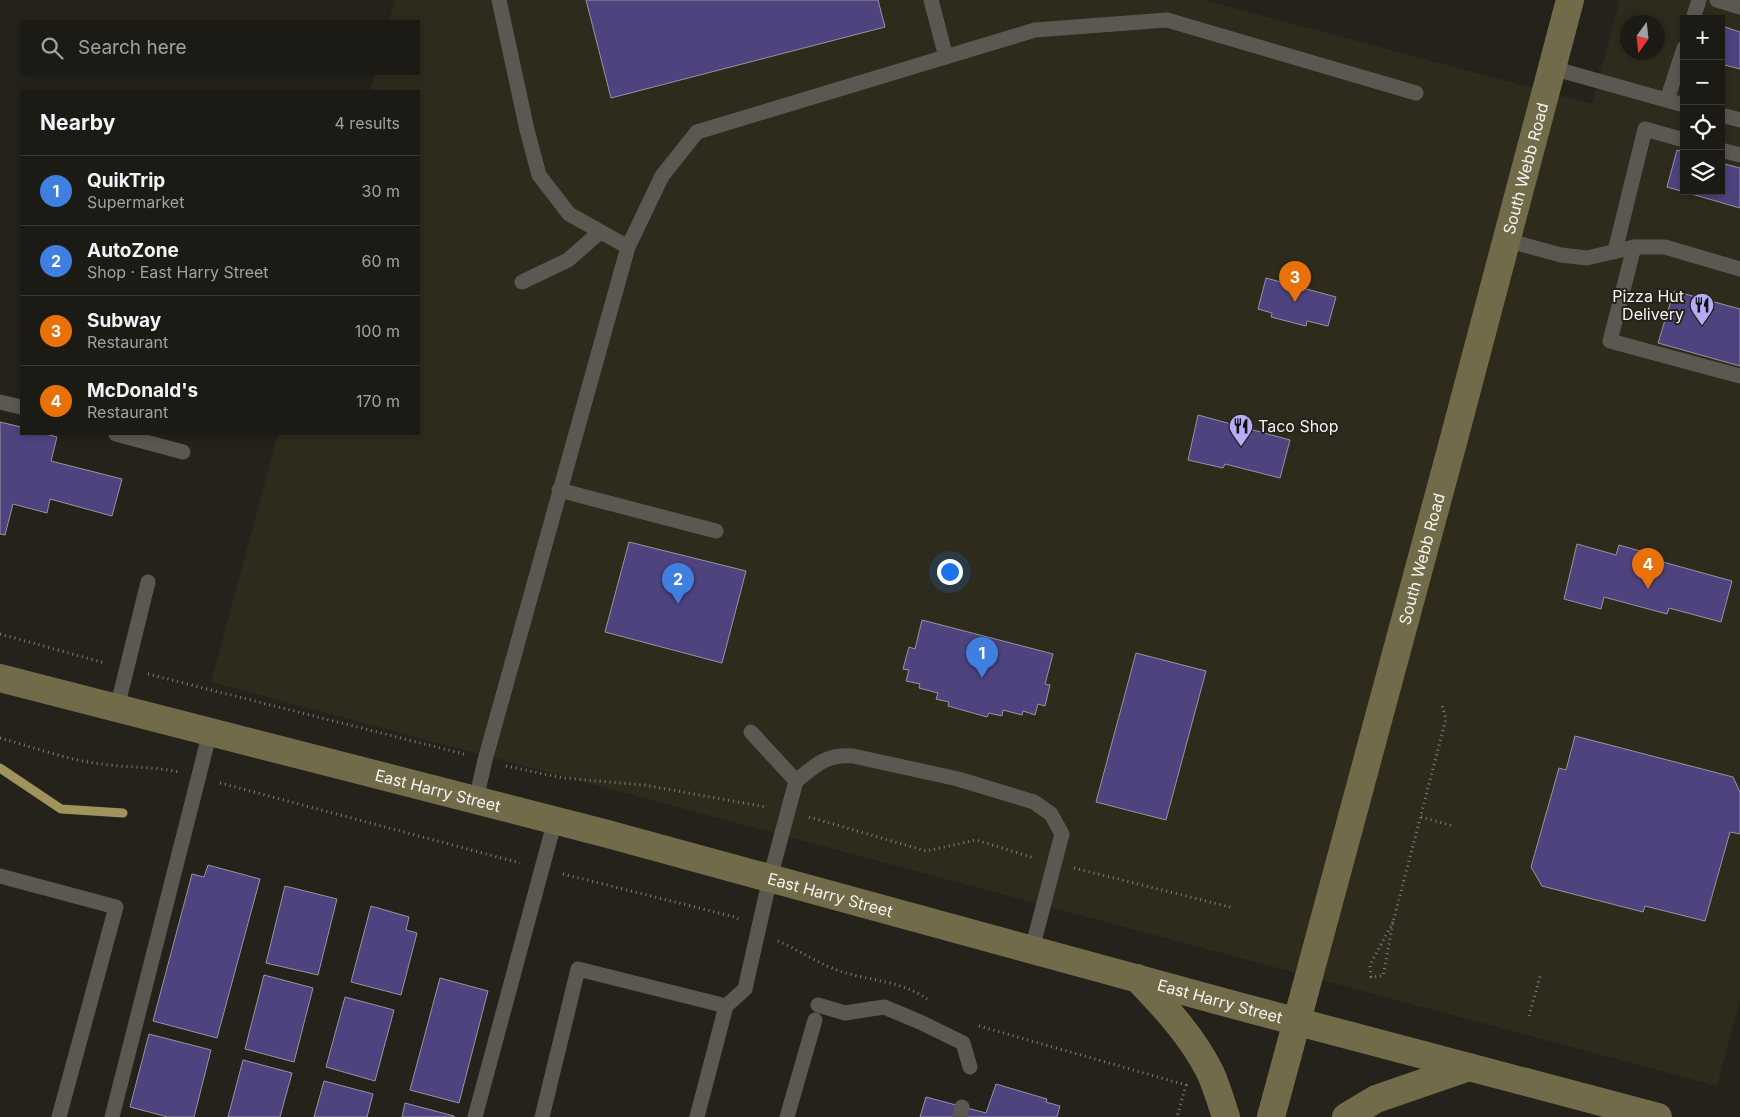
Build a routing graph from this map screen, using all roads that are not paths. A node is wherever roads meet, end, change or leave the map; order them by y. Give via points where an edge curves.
1 (498, 0) edge
2 (931, 0) edge
3 (1570, 0) edge
4 (1699, 0) edge
5 (1717, 0) edge
6 (1740, 6) edge
7 (1694, 15) edge
8 (946, 57) junction
9 (1680, 60) edge
10 (1552, 68) junction
11 (1416, 93) dead end
12 (1667, 100) junction
13 (1680, 104) edge
14 (1725, 116) edge
15 (1740, 120) edge
16 (1680, 139) edge
17 (1725, 151) edge
18 (1740, 155) edge
19 (600, 232) junction
20 (1506, 240) junction
21 (628, 247) junction
22 (1634, 247) junction
23 (1615, 251) junction
24 (1740, 269) edge
25 (522, 282) dead end
26 (1740, 376) edge
27 (0, 402) edge
28 (20, 408) edge
29 (120, 435) edge
30 (183, 452) dead end
31 (559, 490) junction
32 (716, 531) dead end
33 (148, 582) dead end
34 (0, 678) edge
35 (116, 708) junction
36 (210, 732) junction
37 (752, 732) dead end
38 (796, 781) junction
39 (476, 800) junction
40 (555, 820) junction
41 (0, 876) edge
42 (770, 878) junction
43 (1032, 949) junction
44 (1137, 978) junction
45 (818, 1005) dead end
46 (726, 1006) junction
47 (815, 1020) dead end
48 (1296, 1022) junction
49 (970, 1067) dead end
50 (1469, 1067) junction
51 (60, 1117) edge
52 (112, 1117) edge
53 (475, 1117) edge
54 (542, 1117) edge
55 (697, 1117) edge
56 (787, 1117) edge
57 (1226, 1117) edge
58 (1271, 1117) edge
59 (1346, 1117) edge
60 (1658, 1117) edge

1 - 19 lane via 540,175 569,214
2 - 8 lane
3 - 10 main road, South Webb Road
4 - 7 lane
5 - 6 lane
8 - 11 lane via 1035,30 1167,20
8 - 21 lane via 697,132 662,176
9 - 12 lane
10 - 12 lane
10 - 20 main road, South Webb Road
12 - 13 lane
14 - 15 lane
16 - 23 lane via 1645,129
17 - 18 lane
19 - 21 lane
19 - 25 lane via 568,260
20 - 23 lane via 1561,255 1587,258
20 - 48 main road, South Webb Road
21 - 31 lane
22 - 23 lane
22 - 24 lane via 1665,247
22 - 26 lane via 1610,341
27 - 28 lane
29 - 30 lane
31 - 32 lane
31 - 39 lane
33 - 35 lane
34 - 35 main road, East Harry Street
35 - 36 main road, East Harry Street
36 - 39 main road, East Harry Street
36 - 52 lane
37 - 38 lane
38 - 42 lane
38 - 43 lane via 826,759 853,756 958,779 1034,802 1051,814 1062,834
39 - 40 main road, East Harry Street
40 - 42 main road, East Harry Street
40 - 53 lane
41 - 51 lane via 116,906
42 - 43 main road, East Harry Street
42 - 46 lane via 745,989
43 - 44 main road, East Harry Street
44 - 48 main road, East Harry Street
44 - 57 main road via 1175,1019 1193,1045 1209,1070
45 - 49 lane via 846,1013 884,1007 963,1043
46 - 54 lane via 578,969
46 - 55 lane
47 - 56 lane
48 - 50 main road, East Harry Street
48 - 58 main road, South Webb Road
50 - 59 main road via 1376,1099
50 - 60 main road, East Harry Street

